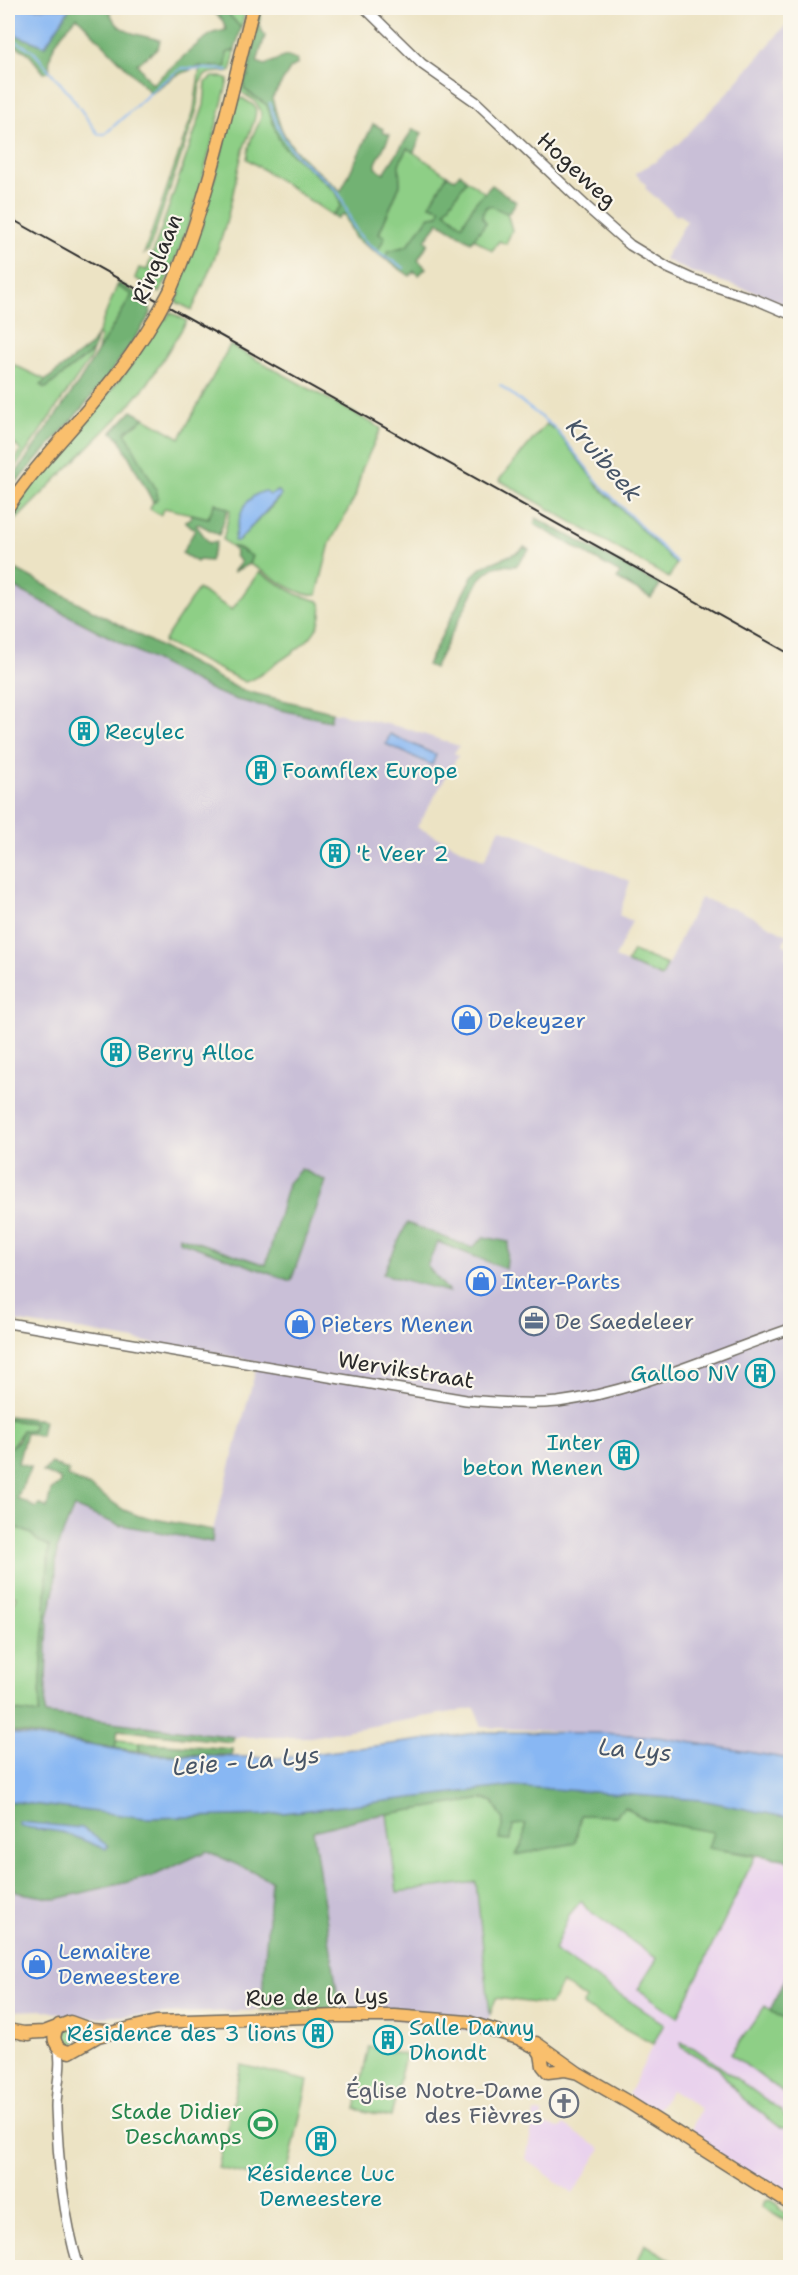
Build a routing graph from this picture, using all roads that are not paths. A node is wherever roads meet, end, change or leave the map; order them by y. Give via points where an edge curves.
1 (253, 8) edge
2 (365, 8) edge
3 (790, 314) edge
4 (20, 488) junction
5 (8, 498) edge
6 (8, 507) edge
7 (8, 1323) edge
8 (790, 1329) edge
9 (77, 2024) junction
10 (59, 2025) junction
11 (8, 2030) edge
12 (116, 2031) junction
13 (22, 2033) junction
14 (518, 2038) junction
15 (57, 2045) junction
16 (77, 2048) junction
17 (557, 2056) junction
18 (542, 2061) junction
19 (555, 2072) junction
20 (578, 2073) junction
21 (58, 2080) junction
22 (790, 2204) edge
23 (79, 2268) edge

1 - 4 main road, Ringlaan, bridge via 201,210 170,291 131,356
2 - 3 street, Hogeweg via 422,64 476,102 588,208 643,254 692,279
4 - 5 main road, Ringlaan
4 - 6 main road, Ringlaan
7 - 8 street, Wervikstraat via 443,1396 524,1404 614,1391
9 - 10 main road
9 - 12 main road, Rue de la Lys via 92,2030
9 - 16 main road via 84,2034
10 - 13 main road via 44,2032
10 - 15 main road via 55,2033
11 - 13 main road
12 - 14 main road, Rue de la Lys via 156,2022 359,2015 456,2020
12 - 16 main road, Rue de la Lys via 92,2038
13 - 15 main road
14 - 17 main road, Rue de la Lys via 534,2042
14 - 18 main road, Rue de la Lys via 537,2048
15 - 16 main road via 65,2051
15 - 21 street
16 - 21 street via 64,2062
17 - 18 main road via 547,2055
17 - 19 main road via 560,2065
17 - 20 main road, Rue de la Lys
18 - 19 main road via 545,2070
19 - 20 main road, Rue de la Lys
20 - 22 main road, Rue de la Lys
21 - 23 street via 60,2178

